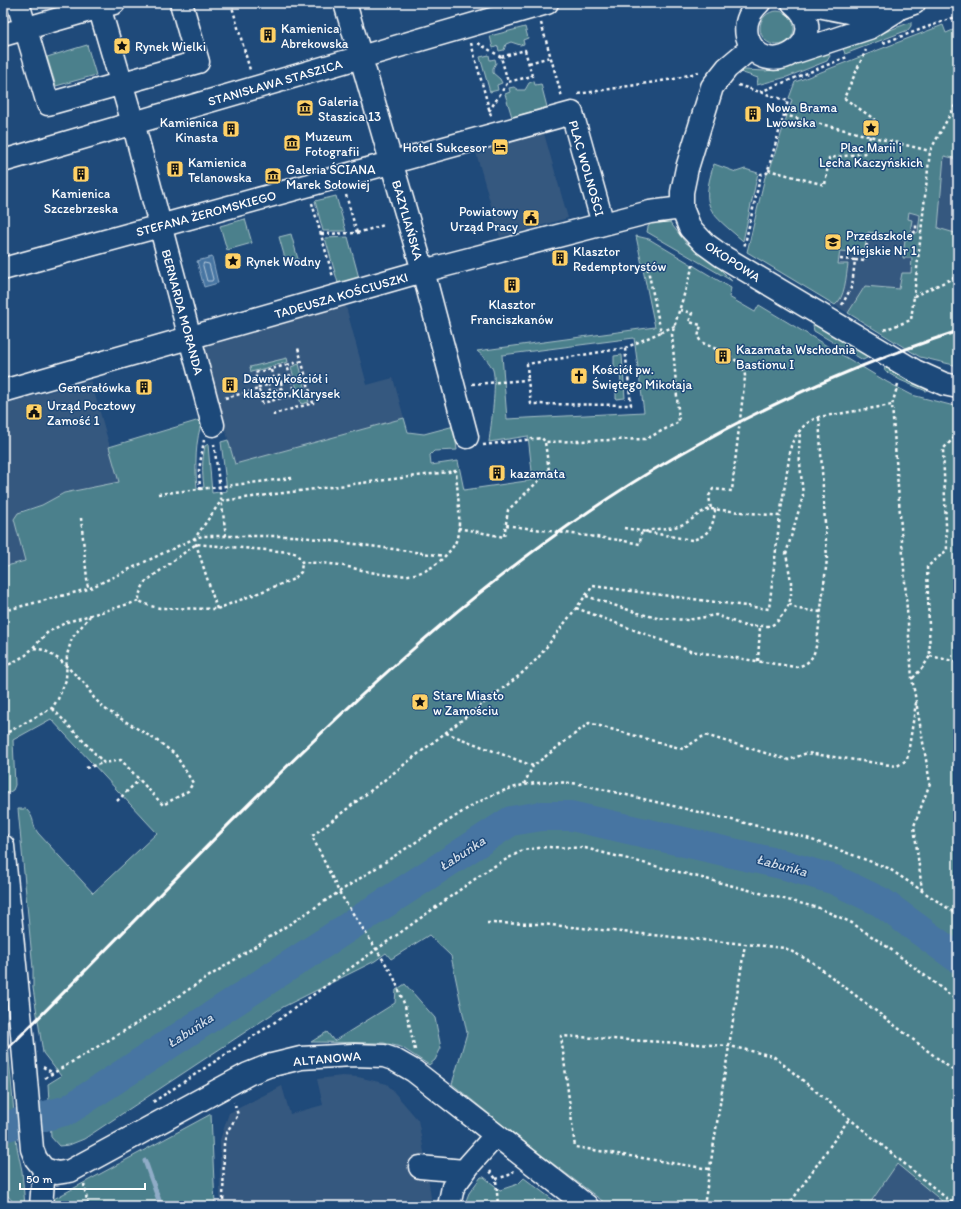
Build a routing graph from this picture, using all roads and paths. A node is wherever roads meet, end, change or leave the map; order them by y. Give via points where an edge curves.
1 (18, 3) edge
2 (181, 3) edge
3 (231, 3) edge
4 (345, 3) edge
5 (793, 3) edge
6 (803, 3) edge
7 (104, 4) edge
8 (906, 6) edge
9 (752, 7) edge
10 (543, 12) edge
11 (958, 16) edge
12 (26, 29) junction
13 (3, 35) edge
14 (878, 45) dead end
15 (752, 47) junction
16 (872, 48) dead end
17 (866, 50) junction
18 (796, 52) junction
19 (859, 53) dead end
20 (246, 54) dead end
21 (852, 55) dead end
22 (502, 56) junction
23 (360, 57) junction
24 (550, 57) junction
25 (529, 63) junction
26 (703, 71) dead end
27 (508, 82) junction
28 (122, 84) junction
29 (736, 84) dead end
30 (760, 92) junction
31 (570, 100) junction
32 (958, 100) edge
33 (489, 111) junction
34 (784, 115) junction
35 (134, 126) junction
36 (495, 133) junction
37 (870, 136) junction
38 (930, 151) junction
39 (3, 161) edge
40 (391, 162) junction
41 (768, 170) junction
42 (345, 190) dead end
43 (311, 199) dead end
44 (682, 208) junction
45 (916, 223) dead end
46 (602, 224) junction
47 (384, 225) dead end
48 (160, 226) junction
49 (357, 233) junction
50 (321, 234) junction
51 (743, 255) dead end
52 (840, 259) dead end
53 (646, 260) dead end
54 (855, 260) junction
55 (694, 262) dead end
56 (3, 269) edge
57 (423, 271) junction
58 (958, 276) edge
59 (335, 284) dead end
60 (914, 296) junction
61 (842, 306) dead end
62 (680, 310) junction
63 (675, 326) junction
64 (879, 331) dead end
65 (661, 332) junction
66 (190, 338) junction
67 (298, 348) dead end
68 (625, 348) junction
69 (302, 362) junction
70 (287, 365) junction
71 (271, 370) junction
72 (273, 378) junction
73 (291, 379) junction
74 (528, 380) junction
75 (280, 382) junction
76 (899, 383) dead end
77 (268, 385) junction
78 (453, 385) junction
79 (958, 387) edge
80 (259, 388) junction
81 (276, 389) junction
82 (3, 391) edge
83 (278, 398) junction
84 (222, 399) dead end
85 (892, 405) junction
86 (274, 416) dead end
87 (818, 417) junction
88 (800, 430) junction
89 (958, 434) edge
90 (211, 435) junction
91 (467, 438) joint
92 (545, 442) junction
93 (292, 478) dead end
94 (219, 488) junction
95 (200, 490) junction
96 (158, 494) dead end
97 (221, 501) junction
98 (711, 509) junction
99 (715, 509) junction
100 (780, 516) junction
101 (81, 518) dead end
102 (506, 525) junction
103 (458, 528) junction
104 (624, 528) dead end
105 (646, 531) junction
106 (226, 536) junction
107 (195, 538) junction
108 (196, 544) junction
109 (445, 556) junction
110 (302, 562) junction
111 (88, 589) junction
112 (586, 596) junction
113 (139, 600) junction
114 (789, 604) junction
115 (576, 608) junction
116 (217, 609) junction
117 (3, 611) edge
118 (821, 612) junction
119 (90, 616) junction
120 (760, 627) junction
121 (34, 648) junction
122 (930, 656) junction
123 (758, 661) junction
124 (958, 662) edge
125 (3, 665) edge
126 (68, 669) junction
127 (912, 678) junction
128 (916, 703) junction
129 (52, 708) junction
130 (446, 733) junction
131 (3, 735) edge
132 (104, 763) junction
133 (533, 766) junction
134 (86, 768) dead end
135 (139, 780) junction
136 (524, 784) junction
137 (117, 801) dead end
138 (3, 846) edge
139 (922, 890) junction
140 (339, 892) junction
141 (958, 915) edge
142 (487, 923) dead end
143 (745, 944) junction
144 (376, 950) junction
145 (958, 1001) edge
146 (729, 1046) junction
147 (415, 1051) dead end
148 (958, 1074) edge
149 (43, 1080) dead end
150 (230, 1095) dead end
151 (152, 1102) dead end
152 (849, 1119) junction
153 (496, 1135) junction
154 (420, 1167) dead end
155 (518, 1168) dead end
156 (44, 1169) junction
157 (709, 1169) junction
158 (464, 1172) junction
159 (83, 1178) dead end
160 (41, 1206) edge
161 (88, 1206) edge
162 (223, 1206) edge
163 (449, 1206) edge
164 (498, 1206) edge
165 (587, 1206) edge
166 (704, 1206) edge
167 (788, 1206) edge
168 (956, 1206) edge

1 - 12 street
2 - 28 street via 198,62
3 - 20 path
4 - 23 street, BAZYLIAŃSKA
5 - 18 street via 804,14 807,30
6 - 8 street via 853,13
7 - 12 street
7 - 28 street, BERNARDA MORANDA
8 - 18 street via 869,28
9 - 15 street via 746,32
10 - 23 street, STANISŁAWA STASZICA
10 - 24 path
11 - 14 path
12 - 13 street
12 - 28 street via 48,104
15 - 18 street via 758,53 773,58 781,58
15 - 44 street, OKOPOWA via 727,68 712,87 686,173
16 - 17 path
17 - 19 path
17 - 37 path via 844,98 874,119
21 - 30 path
22 - 25 path via 525,50
22 - 27 path
22 - 33 path via 470,39
23 - 35 street, STANISŁAWA STASZICA
23 - 40 street, BAZYLIAŃSKA
24 - 25 path
24 - 31 path
25 - 27 path via 532,76
26 - 31 path
27 - 33 path
28 - 35 street, BERNARDA MORANDA
29 - 30 path
30 - 34 path via 788,101
31 - 36 street, STEFANA ŻEROMSKIEGO
31 - 46 street, PLAC WOLNOŚCI
32 - 38 path
33 - 36 path
34 - 37 path
34 - 41 path
35 - 39 street, STANISŁAWA STASZICA
35 - 48 street, BERNARDA MORANDA
36 - 40 street, STEFANA ŻEROMSKIEGO
37 - 38 path
37 - 41 path via 866,153 829,158 825,185
38 - 60 path
40 - 48 street, STEFANA ŻEROMSKIEGO
40 - 57 street, BAZYLIAŃSKA
41 - 51 path via 767,173 761,174
42 - 49 path
43 - 50 path
44 - 46 street, TADEUSZA KOŚCIUSZKI via 650,212
44 - 79 street, OKOPOWA via 693,232 722,256 915,371
45 - 54 path via 916,231 905,238 868,234 865,260
46 - 57 street, TADEUSZA KOŚCIUSZKI
47 - 49 path
48 - 56 street, STEFANA ŻEROMSKIEGO
48 - 66 street, BERNARDA MORANDA
49 - 50 path
50 - 59 path
52 - 54 path
53 - 65 path
54 - 61 path via 852,286
55 - 62 path
57 - 66 street, TADEUSZA KOŚCIUSZKI
57 - 78 street, BAZYLIAŃSKA
58 - 60 path
60 - 64 path via 911,320
62 - 63 path
62 - 98 path, bridge via 692,313 689,322 701,325 698,337 701,342 741,363 745,370 732,491 713,488 709,496
63 - 65 path
63 - 92 path via 672,334 679,422 646,439
65 - 68 path
66 - 82 street, TADEUSZA KOŚCIUSZKI
66 - 90 street, BERNARDA MORANDA
67 - 69 path
68 - 74 path via 527,364
68 - 74 path via 631,405 531,404
69 - 70 path
69 - 86 path via 313,403
70 - 71 path
70 - 73 path
71 - 72 path
71 - 80 path via 255,374
72 - 75 path via 279,376
72 - 77 path via 267,379
73 - 75 path
73 - 83 path via 295,394
74 - 78 path
75 - 81 path via 282,388
76 - 85 path
77 - 80 path
77 - 81 path via 270,391
78 - 91 street, BAZYLIAŃSKA
80 - 83 path via 262,402
80 - 84 path
81 - 83 path
85 - 87 path
85 - 127 path
87 - 88 path
87 - 118 path via 827,559
88 - 100 path via 792,441 789,452
88 - 114 path via 803,496 786,554 792,589
89 - 122 path via 944,449 947,550 927,567
90 - 94 path
90 - 95 path via 202,444 199,465
91 - 92 path via 470,446 542,438
92 - 102 path via 548,471 508,510
93 - 94 path
94 - 95 path
94 - 97 path
95 - 96 path
97 - 103 path via 456,471
97 - 106 path
97 - 107 path
98 - 99 path
98 - 105 path via 701,512 680,526
99 - 100 path
99 - 105 path via 712,525 706,534 698,539 686,540
100 - 112 path via 769,609 593,586
101 - 111 path
102 - 103 path via 504,537
102 - 105 path, bridge via 640,544 641,534
103 - 109 path via 454,545
104 - 105 path
106 - 107 path
106 - 109 path via 295,536
107 - 108 path
107 - 111 path
108 - 110 path via 291,552 297,554
108 - 113 path via 145,582
108 - 116 path
109 - 110 path via 430,568 403,577 332,564
110 - 116 path via 302,572 294,579
111 - 117 path
112 - 115 path
112 - 120 path via 657,618 688,620 716,615 745,626
113 - 116 path via 160,608
113 - 119 path
114 - 118 path via 798,609
114 - 120 path via 776,623
115 - 123 path via 690,651
115 - 130 path via 538,658
118 - 123 path via 816,648 809,662 796,667
119 - 121 path via 67,622 48,632
119 - 126 path via 72,638 67,655
120 - 123 path
121 - 125 path via 18,660
121 - 126 path via 52,654
122 - 124 path
122 - 127 path
126 - 129 path via 66,680
126 - 135 path via 85,684 105,709 175,754 193,783 188,792 163,805
127 - 128 path
128 - 133 path via 906,760 897,766 807,753 789,760 705,735 683,749 589,723
128 - 139 path via 930,783 914,826
129 - 131 path
129 - 132 path
130 - 133 path
130 - 140 path via 312,836
132 - 134 path
132 - 135 path via 121,760
133 - 136 path
135 - 137 path
136 - 139 path via 580,784 804,837 888,868
136 - 140 path via 503,790 473,805
138 - 156 street via 30,1140 36,1159
139 - 141 path
140 - 144 path
140 - 149 path via 134,1025
142 - 143 path via 540,924
143 - 146 path
143 - 148 path via 785,948 812,962
144 - 145 path via 489,868 523,850 546,847 585,848 820,908 852,923
144 - 147 path via 393,975 405,1006
144 - 151 path via 213,1064
146 - 152 path via 773,1056
146 - 157 path
146 - 157 path via 561,1036 576,1147
150 - 162 path via 238,1115 228,1130 224,1143
152 - 167 path
152 - 168 path
153 - 156 street, ALTANOWA via 414,1071 392,1059 369,1055 318,1057 286,1061 248,1074 70,1171 57,1173
153 - 158 street
153 - 165 street, ALTANOWA
154 - 158 street
155 - 164 path via 509,1175 496,1179
156 - 160 street
157 - 166 path
158 - 163 street via 453,1187
159 - 161 path

